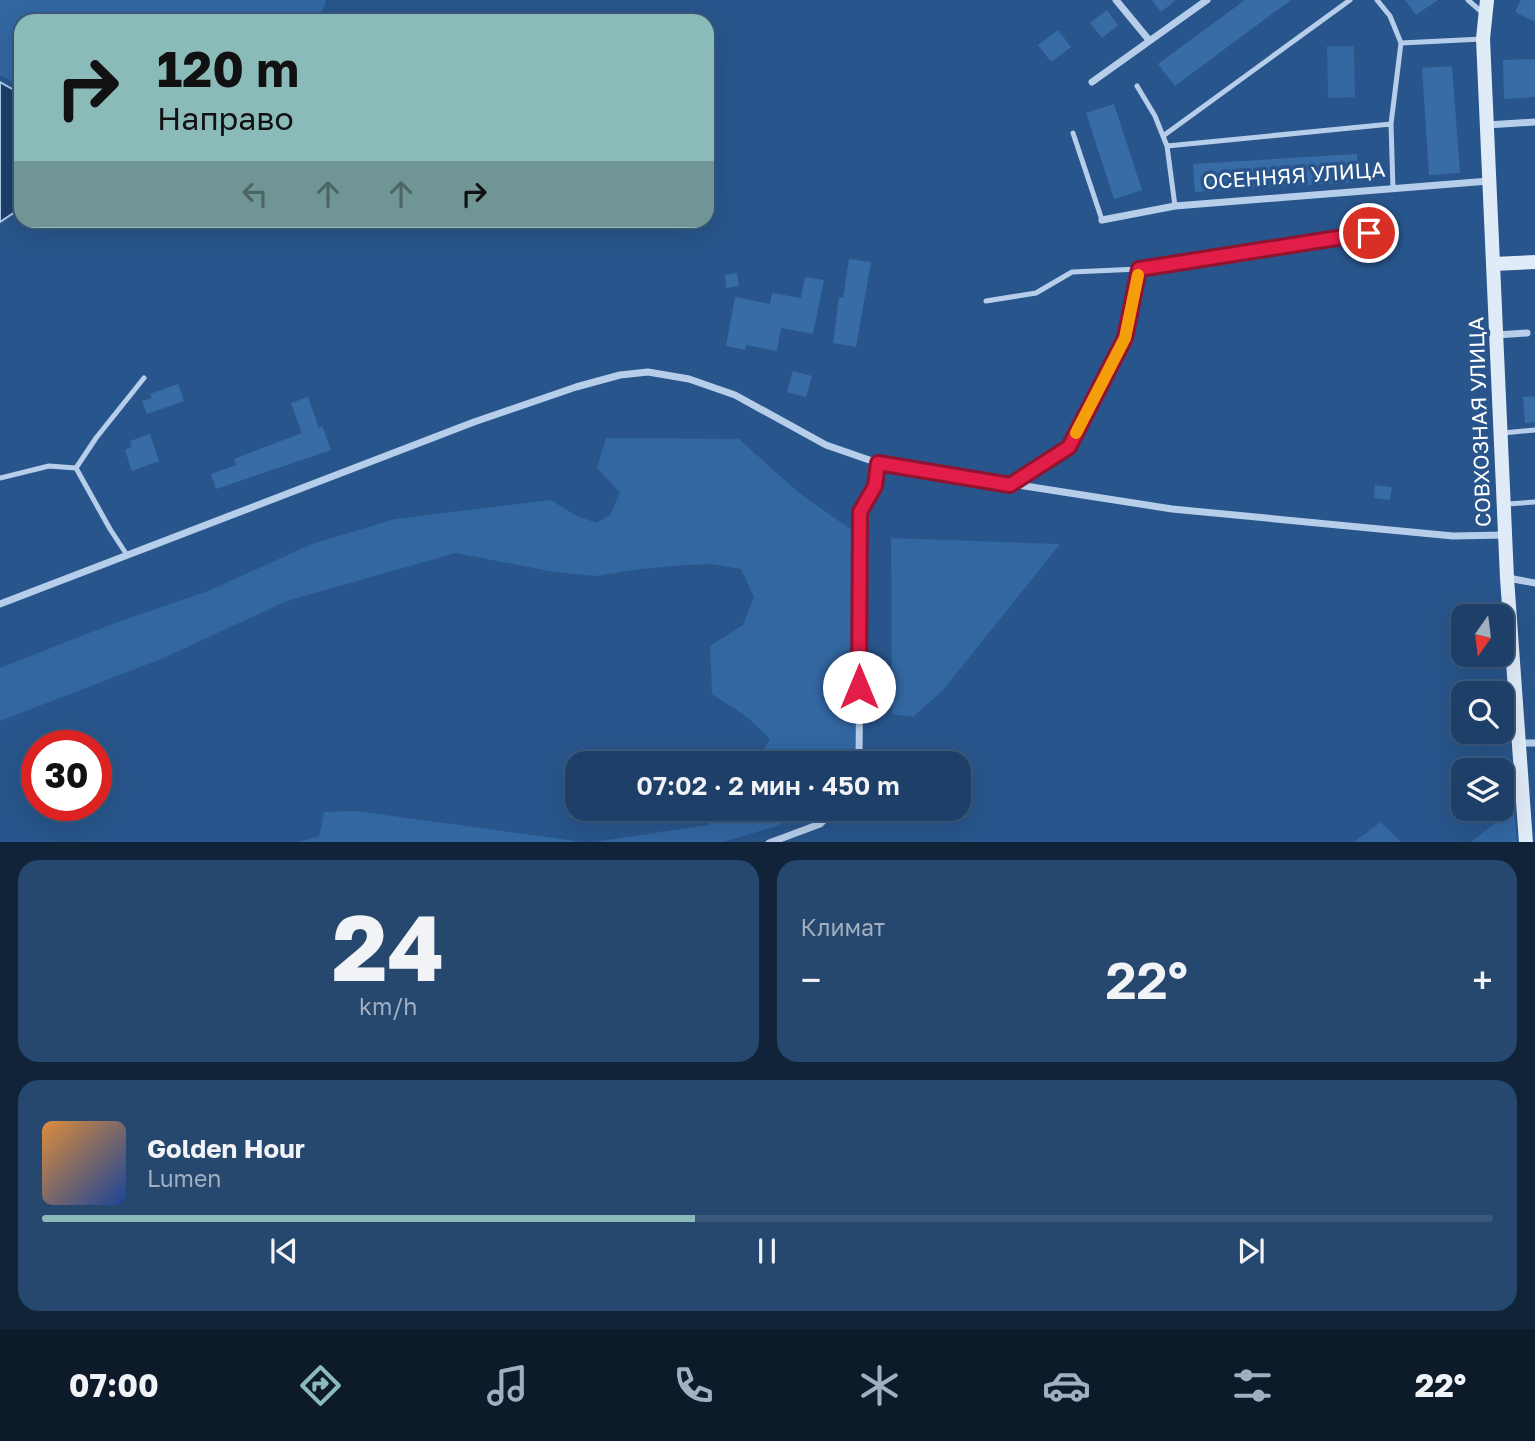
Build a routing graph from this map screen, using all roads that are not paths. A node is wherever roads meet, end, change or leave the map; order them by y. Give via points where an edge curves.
1 (1116, 0) edge
2 (1207, 0) edge
3 (1350, 0) edge
4 (1377, 0) edge
5 (1468, 0) edge
6 (1487, 0) edge
7 (1485, 15) junction
8 (1483, 38) junction
9 (1149, 40) junction
10 (1401, 43) junction
11 (1092, 82) dead end
12 (1137, 86) dead end
13 (1535, 122) edge
14 (1391, 124) junction
15 (1487, 125) junction
16 (1073, 133) dead end
17 (1163, 136) junction
18 (1167, 146) junction
19 (1490, 181) junction
20 (1393, 189) junction
21 (1175, 206) junction
22 (1102, 220) joint
23 (1369, 233) dead end
24 (1535, 262) edge
25 (1493, 264) junction
26 (1139, 269) junction
27 (986, 301) dead end
28 (1527, 333) dead end
29 (1496, 335) junction
30 (144, 378) dead end
31 (1535, 430) edge
32 (1500, 433) junction
33 (878, 463) junction
34 (76, 468) junction
35 (0, 478) edge
36 (1010, 485) junction
37 (1535, 502) edge
38 (1503, 504) junction
39 (1505, 535) junction
40 (128, 555) junction
41 (1507, 578) junction
42 (1535, 583) edge
43 (0, 604) edge
44 (1518, 743) junction
45 (1535, 743) edge
46 (859, 751) edge
47 (823, 821) edge
48 (769, 842) edge
49 (1526, 842) edge

1 - 9 street
2 - 9 street
3 - 17 lane
4 - 10 lane via 1390,16
5 - 7 lane
6 - 7 main road, СОВХОЗНАЯ УЛИЦА
7 - 8 main road, СОВХОЗНАЯ УЛИЦА
8 - 10 lane
8 - 15 main road, СОВХОЗНАЯ УЛИЦА
9 - 11 street
10 - 14 lane
12 - 17 lane
13 - 15 street
14 - 18 lane
14 - 20 lane
15 - 19 main road, СОВХОЗНАЯ УЛИЦА
16 - 22 lane
17 - 18 lane
18 - 21 lane
19 - 20 street, ОСЕННЯЯ УЛИЦА
19 - 25 main road, СОВХОЗНАЯ УЛИЦА
20 - 21 street, ОСЕННЯЯ УЛИЦА
21 - 22 street, ОСЕННЯЯ УЛИЦА
23 - 26 lane
24 - 25 main road
25 - 29 main road, СОВХОЗНАЯ УЛИЦА
26 - 27 lane via 1072,272 1036,293
26 - 36 lane via 1125,338 1069,447
28 - 29 street
29 - 32 main road, СОВХОЗНАЯ УЛИЦА
30 - 34 lane
31 - 32 lane
32 - 38 main road, СОВХОЗНАЯ УЛИЦА
33 - 36 street
33 - 40 street via 826,445 735,395 689,379 648,372 620,375 474,422
33 - 46 street via 875,486 860,512
34 - 35 lane via 49,466
34 - 40 lane
36 - 39 street via 1172,509 1453,536
37 - 38 lane
38 - 39 main road, СОВХОЗНАЯ УЛИЦА
39 - 41 main road, СОВХОЗНАЯ УЛИЦА
40 - 43 street
41 - 42 street
41 - 44 main road, СОВХОЗНАЯ УЛИЦА
44 - 45 street
44 - 49 main road, СОВХОЗНАЯ УЛИЦА
47 - 48 street

